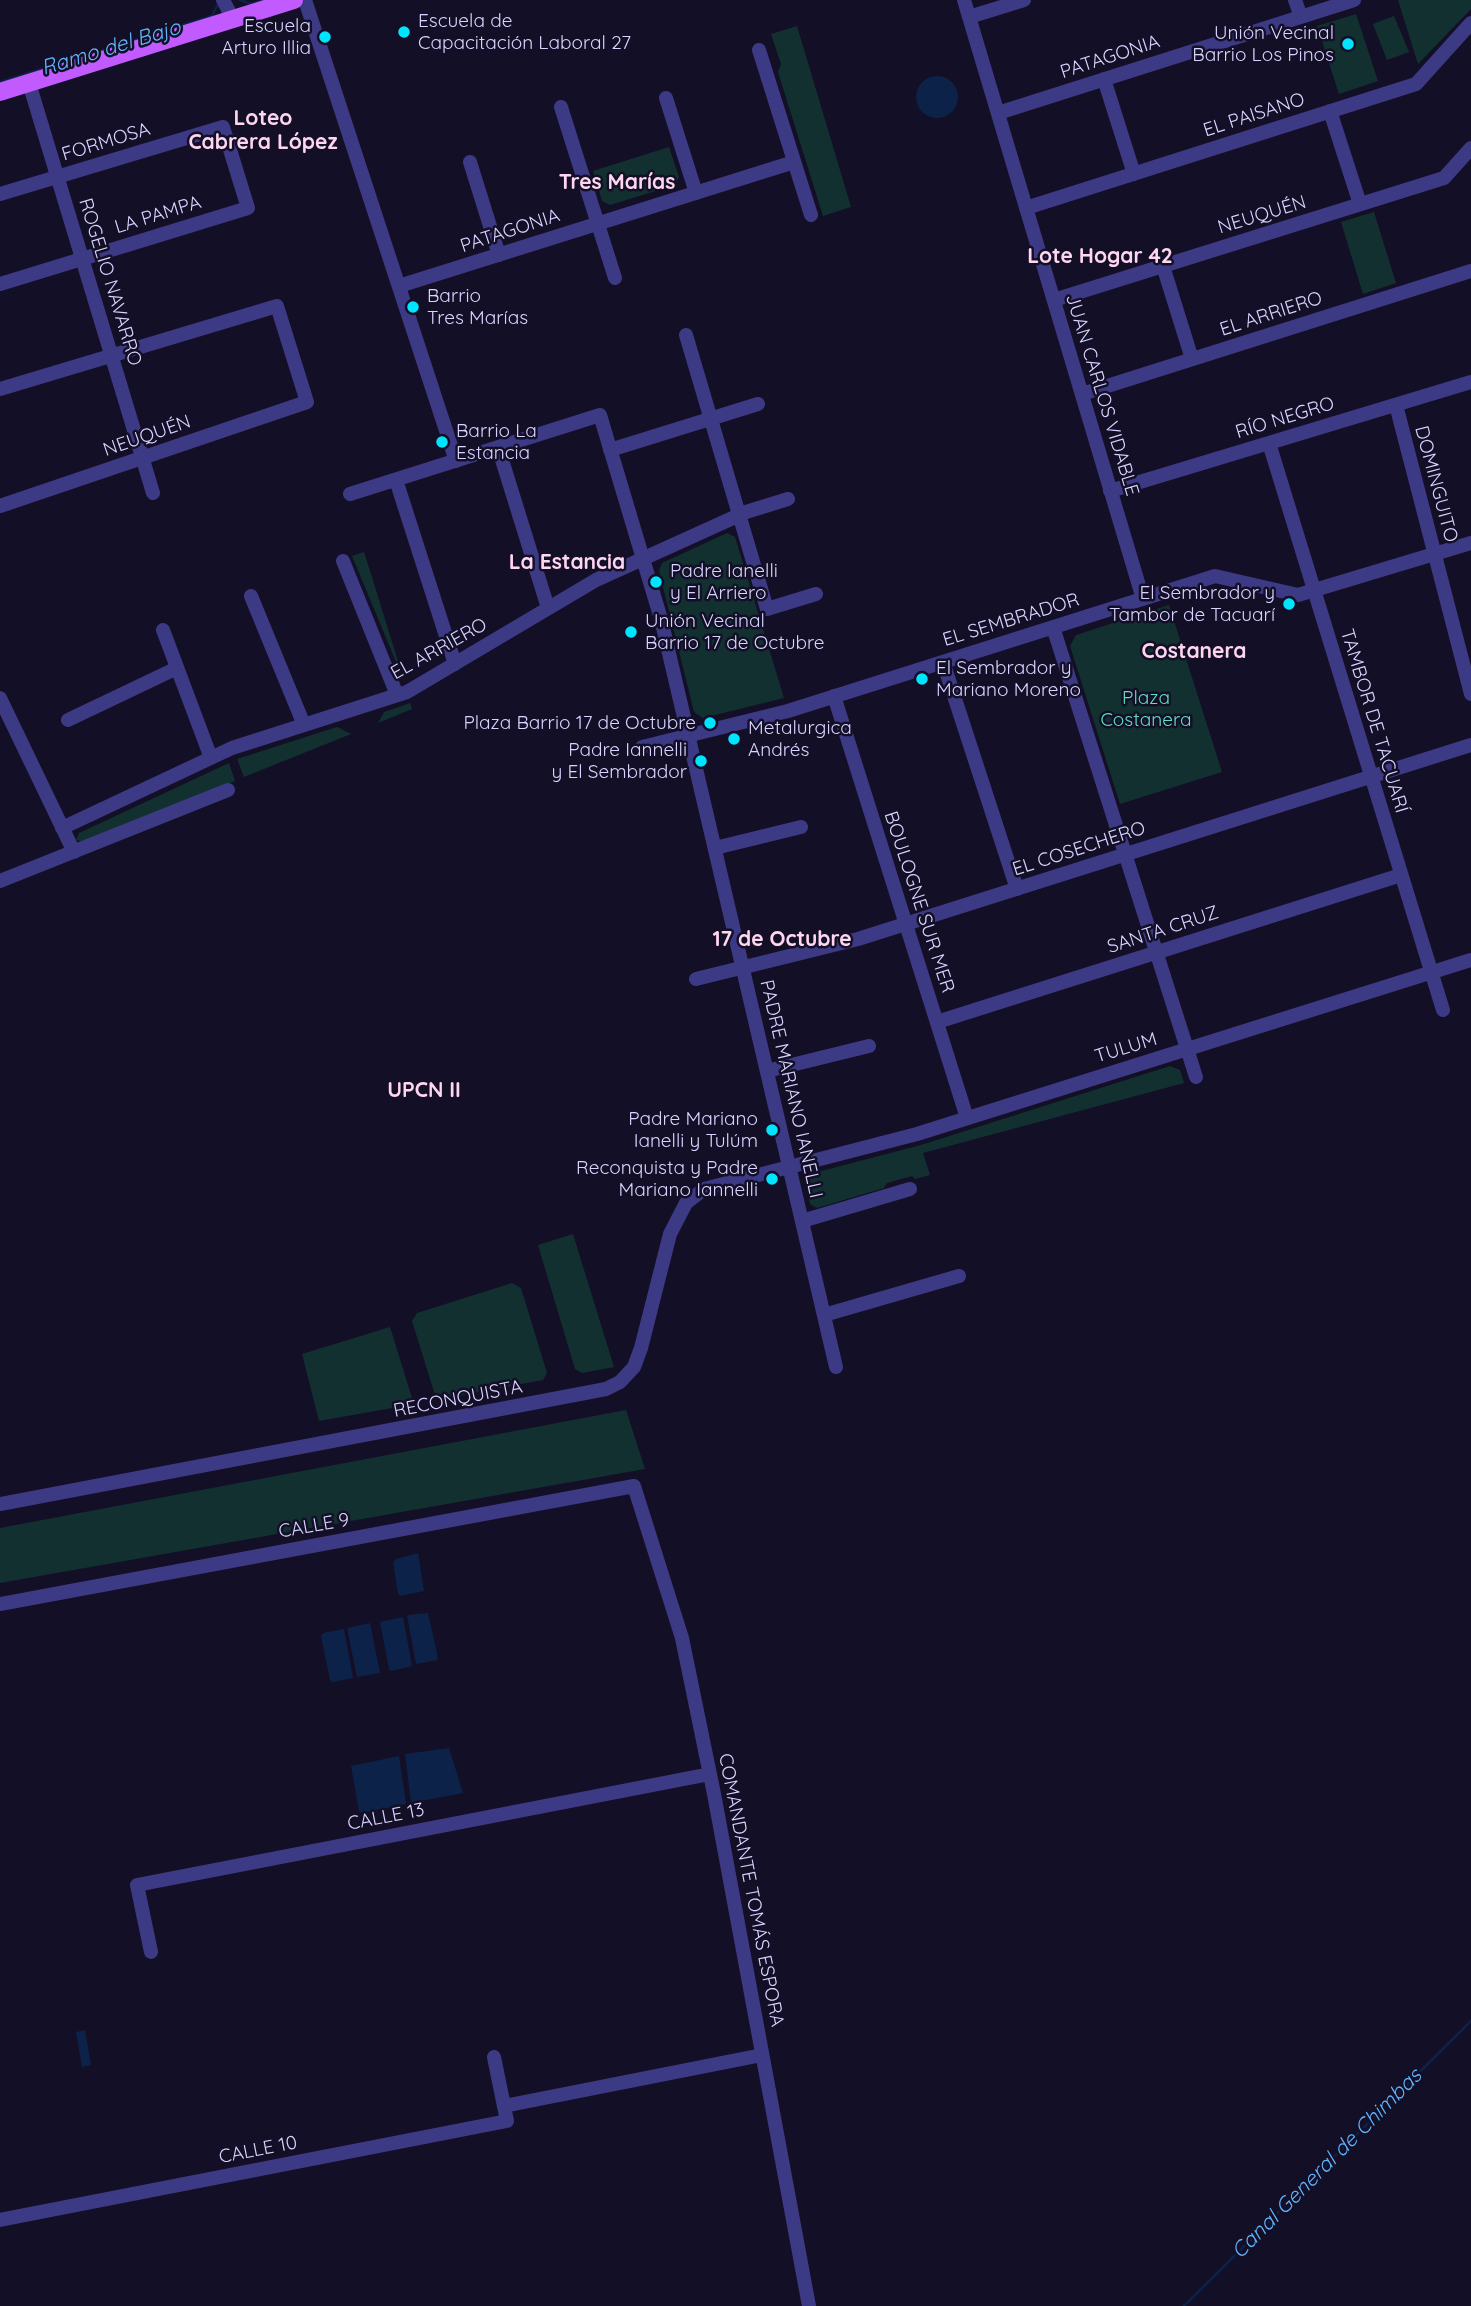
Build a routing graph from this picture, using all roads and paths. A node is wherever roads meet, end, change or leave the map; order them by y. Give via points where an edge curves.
1 (223, 0) edge
2 (294, 0) edge
3 (306, 0) edge
4 (964, 0) edge
5 (1024, 0) edge
6 (1295, 0) edge
7 (1354, 0) edge
8 (969, 17) junction
9 (1301, 17) junction
10 (233, 19) junction
11 (1471, 23) edge
12 (759, 50) dead end
13 (1104, 79) junction
14 (29, 83) junction
15 (0, 92) edge
16 (666, 98) dead end
17 (561, 107) dead end
18 (1330, 111) junction
19 (998, 113) junction
20 (1471, 148) edge
21 (470, 162) dead end
22 (794, 162) junction
23 (1134, 174) junction
24 (58, 177) junction
25 (696, 192) junction
26 (0, 194) edge
27 (1360, 204) junction
28 (247, 208) joint
29 (1026, 208) junction
30 (811, 215) dead end
31 (597, 224) junction
32 (499, 255) junction
33 (82, 258) junction
34 (1163, 266) junction
35 (1471, 271) edge
36 (615, 278) dead end
37 (0, 284) edge
38 (399, 286) junction
39 (1054, 300) junction
40 (686, 335) dead end
41 (111, 356) junction
42 (1192, 359) junction
43 (1471, 382) edge
44 (0, 389) edge
45 (1082, 394) junction
46 (758, 404) dead end
47 (1395, 405) junction
48 (711, 419) junction
49 (1269, 443) junction
50 (498, 447) junction
51 (610, 450) junction
52 (142, 458) junction
53 (456, 461) junction
54 (396, 480) junction
55 (1110, 491) junction
56 (153, 493) dead end
57 (350, 494) dead end
58 (788, 499) dead end
59 (0, 506) edge
60 (739, 515) junction
61 (1471, 543) edge
62 (1434, 554) junction
63 (643, 559) junction
64 (343, 561) dead end
65 (1314, 590) junction
66 (816, 594) dead end
67 (251, 596) dead end
68 (1143, 599) junction
69 (548, 608) junction
70 (1053, 627) junction
71 (163, 630) dead end
72 (943, 662) junction
73 (455, 664) junction
74 (177, 668) junction
75 (1471, 694) edge
76 (397, 695) junction
77 (834, 696) junction
78 (0, 698) edge
79 (68, 720) dead end
80 (304, 725) junction
81 (688, 735) junction
82 (1471, 745) edge
83 (642, 747) dead end
84 (211, 758) junction
85 (1371, 777) junction
86 (228, 790) dead end
87 (802, 827) dead end
88 (62, 828) junction
89 (715, 848) junction
90 (74, 852) junction
91 (1125, 855) junction
92 (1401, 875) junction
93 (0, 881) edge
94 (1017, 889) junction
95 (906, 924) junction
96 (1157, 952) junction
97 (1471, 960) edge
98 (743, 967) junction
99 (1431, 972) junction
100 (696, 979) dead end
101 (1443, 1010) dead end
102 (937, 1022) junction
103 (869, 1045) dead end
104 (1187, 1049) junction
105 (767, 1071) junction
106 (1196, 1077) dead end
107 (967, 1118) junction
108 (790, 1166) junction
109 (910, 1189) dead end
110 (802, 1221) junction
111 (959, 1276) dead end
112 (824, 1315) junction
113 (836, 1367) dead end
114 (634, 1486) joint
115 (0, 1504) edge
116 (0, 1604) edge
117 (710, 1774) junction
118 (151, 1952) dead end
119 (762, 2055) junction
120 (494, 2057) dead end
121 (504, 2106) junction
122 (0, 2220) edge
123 (809, 2306) edge

1 - 10 street
2 - 10 main road
3 - 38 street
4 - 8 street, JUAN CARLOS VIDABLE
5 - 8 street
6 - 9 street
7 - 9 street, PATAGONIA
8 - 19 street, JUAN CARLOS VIDABLE
9 - 13 street, PATAGONIA
10 - 14 main road
11 - 18 street, EL PAISANO via 1416,84
12 - 22 street
13 - 19 street, PATAGONIA
13 - 23 street
14 - 15 main road
14 - 24 street, ROGELIO NAVARRO
16 - 25 street
17 - 31 street
18 - 23 street, EL PAISANO
18 - 27 street
19 - 29 street, JUAN CARLOS VIDABLE
20 - 27 street, NEUQUÉN via 1444,178
21 - 32 street
22 - 25 street, PATAGONIA
22 - 30 street
23 - 29 street, EL PAISANO
24 - 26 street, FORMOSA
24 - 28 street, FORMOSA via 223,127
24 - 33 street, ROGELIO NAVARRO
25 - 31 street, PATAGONIA
27 - 34 street, NEUQUÉN
28 - 33 street, LA PAMPA
29 - 39 street, JUAN CARLOS VIDABLE
31 - 32 street, PATAGONIA
31 - 36 street
32 - 38 street, PATAGONIA
33 - 37 street, LA PAMPA
33 - 41 street, ROGELIO NAVARRO
34 - 39 street, NEUQUÉN
34 - 42 street
35 - 42 street, EL ARRIERO
38 - 53 street
39 - 45 street, JUAN CARLOS VIDABLE
40 - 48 street
41 - 44 street
41 - 52 street, ROGELIO NAVARRO
41 - 52 street, NEUQUÉN via 277,306 307,402
42 - 45 street, EL ARRIERO
43 - 47 street, RÍO NEGRO
45 - 55 street, JUAN CARLOS VIDABLE
46 - 48 street
47 - 49 street, RÍO NEGRO
47 - 62 street, DOMINGUITO
48 - 51 street
48 - 60 street
49 - 55 street, RÍO NEGRO
49 - 65 street, TAMBOR DE TACUARÍ
50 - 51 street, PADRE MARIANO IANELLI via 600,415
50 - 53 street
50 - 69 street
51 - 63 street, PADRE MARIANO IANELLI
52 - 56 street, ROGELIO NAVARRO
52 - 59 street, NEUQUÉN
53 - 54 street
54 - 57 street
54 - 73 street
55 - 68 street, JUAN CARLOS VIDABLE
58 - 60 street, EL ARRIERO
60 - 63 street, EL ARRIERO
60 - 66 street via 767,609
61 - 62 street, EL SEMBRADOR
62 - 65 street, EL SEMBRADOR
62 - 75 street, DOMINGUITO
63 - 69 street, EL ARRIERO
63 - 81 street, PADRE MARIANO IANELLI
64 - 76 street
65 - 68 street, EL SEMBRADOR via 1298,595 1215,576
65 - 85 street, TAMBOR DE TACUARÍ
67 - 80 street
68 - 70 street, EL SEMBRADOR
69 - 73 street, EL ARRIERO
70 - 72 street, EL SEMBRADOR
70 - 91 street
71 - 74 street
72 - 77 street, EL SEMBRADOR
72 - 94 street
73 - 76 street, EL ARRIERO
74 - 79 street
74 - 84 street
76 - 80 street, EL ARRIERO
77 - 81 street, EL SEMBRADOR
77 - 95 street, BOULOGNE SUR MER
78 - 88 street
80 - 84 street, EL ARRIERO
81 - 83 street, EL SEMBRADOR
81 - 89 street, PADRE MARIANO IANELLI
82 - 85 street, EL COSECHERO
84 - 88 street, EL ARRIERO
85 - 91 street, EL COSECHERO
85 - 92 street, TAMBOR DE TACUARÍ
86 - 90 street
87 - 89 street
88 - 90 street
89 - 98 street, PADRE MARIANO IANELLI
90 - 93 street
91 - 94 street, EL COSECHERO
91 - 96 street
92 - 96 street, SANTA CRUZ
92 - 99 street, TAMBOR DE TACUARÍ
94 - 95 street, EL COSECHERO
95 - 98 street, EL COSECHERO
95 - 102 street, BOULOGNE SUR MER
96 - 102 street, SANTA CRUZ
96 - 104 street
97 - 99 street, TULUM
98 - 100 street, EL COSECHERO
98 - 105 street, PADRE MARIANO IANELLI
99 - 101 street, TAMBOR DE TACUARÍ
99 - 104 street, TULUM
102 - 107 street, BOULOGNE SUR MER
103 - 105 street
104 - 106 street
104 - 107 street, TULUM
105 - 108 street, PADRE MARIANO IANELLI
107 - 108 street, TULUM
108 - 110 street, PADRE MARIANO IANELLI
108 - 115 street, RECONQUISTA via 712,1186 686,1203 668,1242 638,1359 615,1386
109 - 110 street
110 - 112 street, PADRE MARIANO IANELLI
111 - 112 street
112 - 113 street, PADRE MARIANO IANELLI
114 - 116 street, CALLE 9
114 - 117 street, COMANDANTE TOMÁS ESPORA via 682,1638
117 - 118 street, CALLE 13 via 137,1885
117 - 119 street, COMANDANTE TOMÁS ESPORA
119 - 121 street
119 - 123 street, COMANDANTE TOMÁS ESPORA
120 - 121 street
121 - 122 street, CALLE 10 via 507,2121

